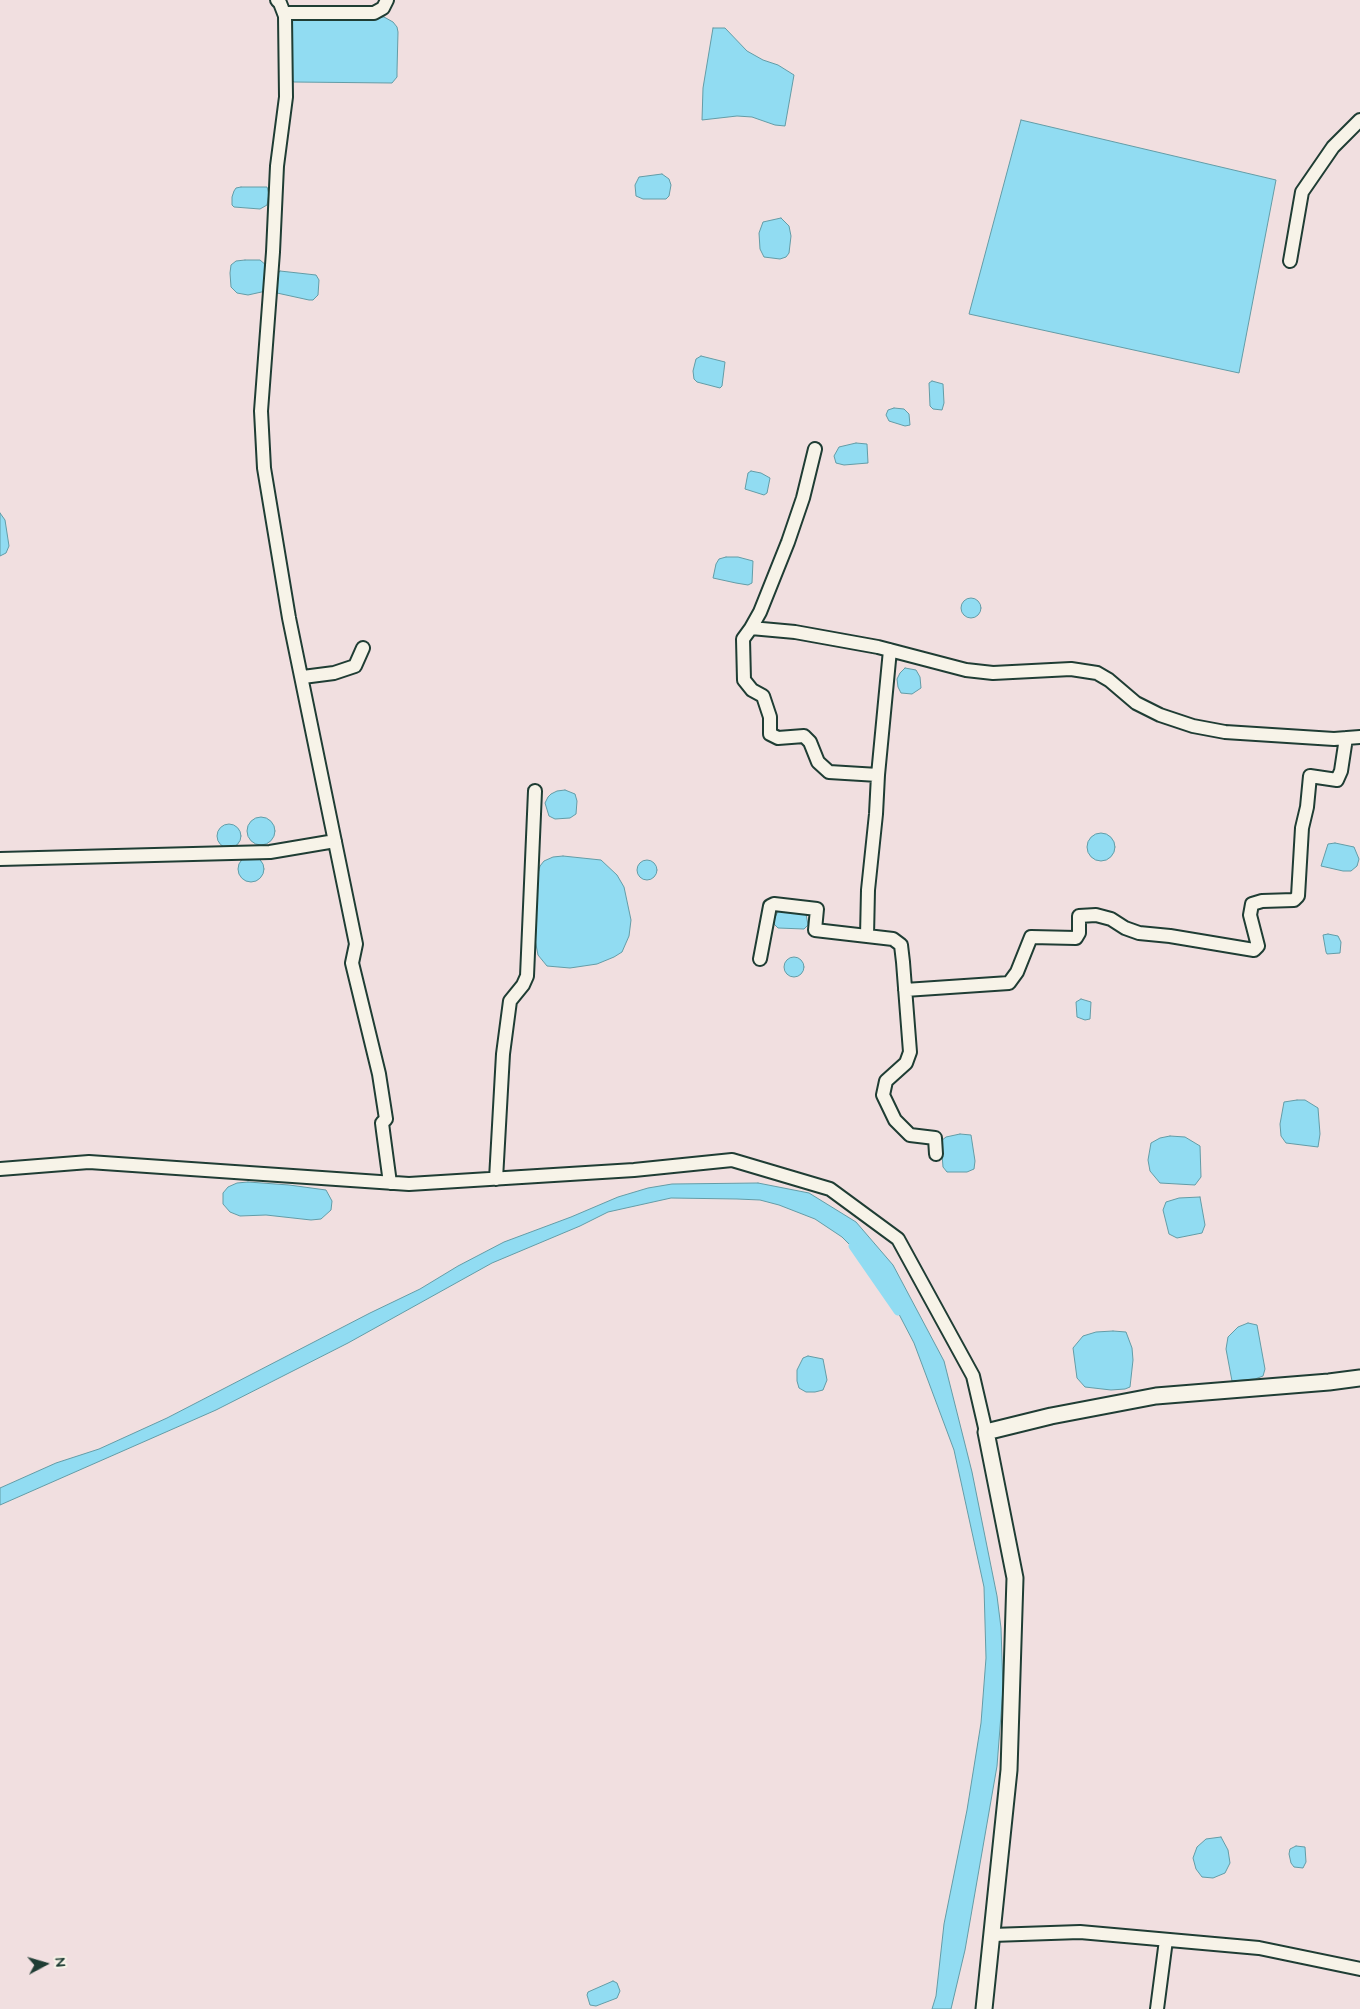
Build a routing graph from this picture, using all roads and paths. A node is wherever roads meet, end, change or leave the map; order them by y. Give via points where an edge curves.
1 (277, 0) edge
2 (387, 0) edge
3 (284, 13) junction
4 (1360, 120) edge
5 (1290, 261) dead end
6 (814, 450) dead end
7 (751, 628) junction
8 (363, 648) dead end
9 (890, 650) junction
10 (303, 677) junction
11 (1360, 737) edge
12 (1346, 738) junction
13 (878, 775) junction
14 (536, 791) dead end
15 (335, 841) junction
16 (0, 859) edge
17 (867, 936) junction
18 (760, 959) dead end
19 (905, 990) junction
20 (936, 1154) dead end
21 (0, 1169) edge
22 (496, 1178) junction
23 (390, 1183) junction
24 (1360, 1378) edge
25 (986, 1432) junction
26 (992, 1935) junction
27 (1166, 1940) junction
28 (1360, 1969) edge
29 (984, 2009) edge
30 (1156, 2009) edge

1 - 3 street
2 - 3 street via 383,8 374,14
3 - 10 street via 286,97 277,166 261,411 264,468 289,618
4 - 5 street via 1333,147 1302,192
6 - 7 street via 804,498
7 - 9 street via 795,632
7 - 13 street via 743,639 744,680 763,696 770,717 770,734 778,738 804,736 818,762 829,772
8 - 10 street via 354,666 334,673
9 - 12 street via 966,670 993,673 1071,669 1098,673 1136,703 1193,726 1225,732 1334,740
9 - 13 street
10 - 15 street
11 - 12 street
12 - 19 street via 1337,780 1310,776 1298,896 1294,900 1252,904 1250,914 1258,946 1254,950 1139,933 1096,914 1080,916 1076,938 1028,939 1009,983
13 - 17 street
14 - 22 street via 527,976 510,1001 503,1054
15 - 16 street via 270,852
15 - 23 street via 356,944 352,963 379,1074
17 - 18 street via 815,930 816,909 774,904 770,906
17 - 19 street via 893,939 901,945
19 - 20 street via 910,1052 906,1063 886,1081 883,1095 895,1120 910,1135 935,1138
21 - 23 street via 89,1162
22 - 23 street
22 - 25 street via 634,1170 732,1160 830,1189 898,1239 973,1376
24 - 25 main road via 1156,1396
25 - 26 main road via 1015,1578 1009,1770
26 - 27 street via 1080,1932
26 - 29 main road
27 - 28 street via 1259,1948
27 - 30 street

